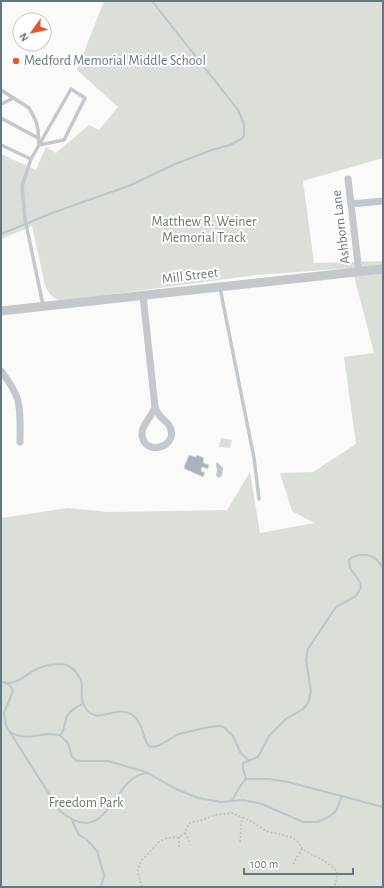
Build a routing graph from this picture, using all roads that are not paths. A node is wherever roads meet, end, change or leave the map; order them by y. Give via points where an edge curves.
1 (1, 90) edge
2 (14, 98) junction
3 (1, 104) edge
4 (1, 118) edge
5 (38, 138) junction
6 (1, 145) edge
7 (39, 145) junction
8 (31, 159) junction
9 (348, 180) dead end
10 (383, 201) edge
11 (351, 204) junction
12 (383, 269) edge
13 (359, 272) junction
14 (220, 287) junction
15 (143, 296) junction
16 (43, 306) junction
17 (1, 311) edge
18 (1, 371) edge
19 (155, 407) junction
20 (20, 442) dead end
21 (259, 499) dead end

1 - 2 lane
2 - 3 lane
2 - 5 lane via 29,108 37,126
4 - 5 lane
5 - 7 lane
6 - 8 lane
7 - 7 lane via 64,140 85,98 71,90
7 - 8 lane
8 - 16 lane via 22,186 25,219
9 - 11 street, Ashborn Lane
10 - 11 street
11 - 13 street, Ashborn Lane
12 - 13 street, Mill Street
13 - 14 street, Mill Street
14 - 15 street, Mill Street
14 - 21 lane via 254,458
15 - 16 street, Mill Street
15 - 19 street
16 - 17 street, Mill Street
18 - 20 street via 20,403
19 - 19 street via 143,427 142,436 145,443 152,448 161,448 171,438 172,431

